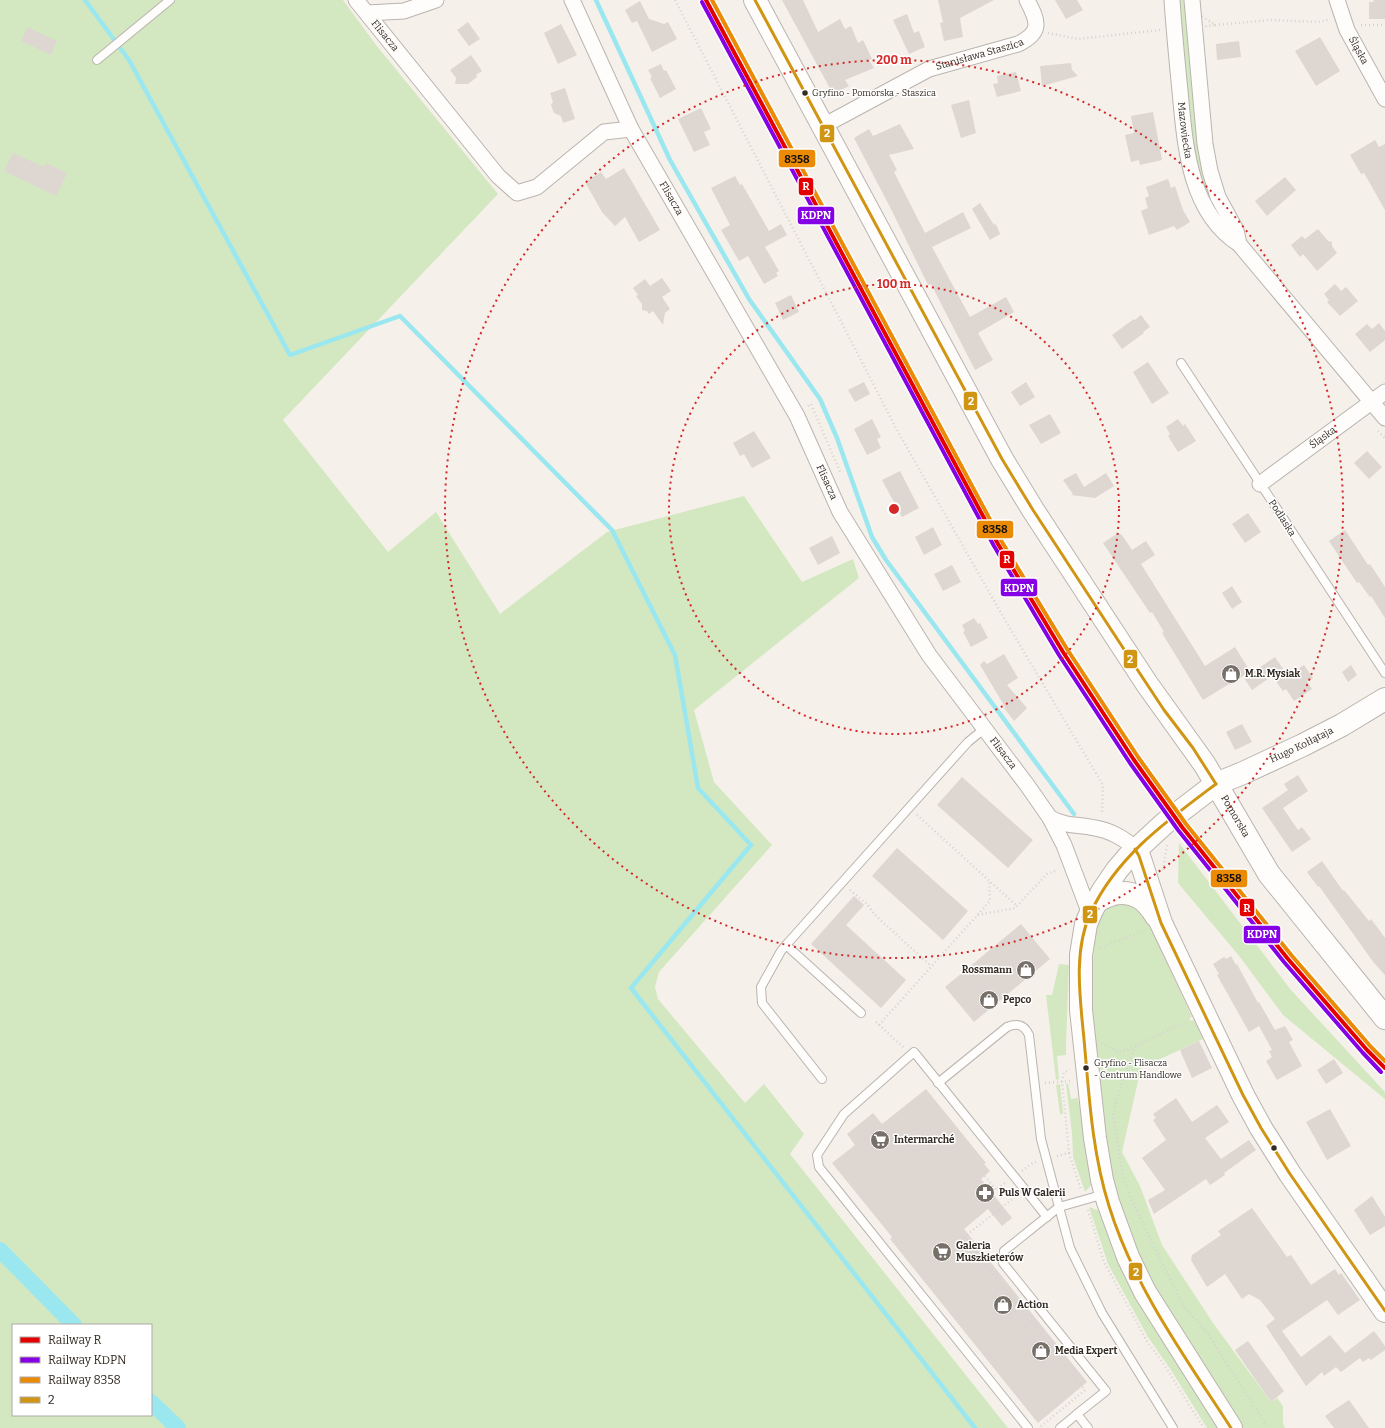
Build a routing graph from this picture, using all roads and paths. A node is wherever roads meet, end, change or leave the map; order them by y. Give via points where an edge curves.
1 (170, 0) edge
2 (356, 0) edge
3 (436, 0) edge
4 (572, 0) edge
5 (675, 0) edge
6 (755, 0) edge
7 (1027, 0) edge
8 (1172, 0) edge
9 (1192, 0) edge
10 (1337, 0) edge
11 (367, 13) junction
12 (1215, 25) dead end
13 (1385, 25) edge
14 (1166, 29) dead end
15 (1347, 30) junction
16 (1050, 33) dead end
17 (97, 60) dead end
18 (1385, 99) edge
19 (823, 126) junction
20 (631, 129) junction
21 (1239, 244) junction
22 (1181, 363) dead end
23 (1385, 392) edge
24 (1372, 403) junction
25 (1385, 418) edge
26 (1260, 484) junction
27 (1385, 674) edge
28 (1385, 699) edge
29 (984, 729) junction
30 (1216, 784) junction
31 (909, 808) junction
32 (1050, 818) junction
33 (1099, 828) junction
34 (1167, 844) dead end
35 (1135, 849) junction
36 (1062, 868) dead end
37 (1163, 874) dead end
38 (989, 881) junction
39 (842, 883) junction
40 (1017, 906) junction
41 (1093, 908) junction
42 (978, 915) junction
43 (1156, 926) junction
44 (786, 945) junction
45 (1095, 952) dead end
46 (931, 966) junction
47 (861, 1013) dead end
48 (1385, 1018) edge
49 (1136, 1046) dead end
50 (905, 1059) junction
51 (1070, 1064) dead end
52 (822, 1079) dead end
53 (1072, 1081) dead end
54 (1056, 1082) dead end
55 (1062, 1082) junction
56 (938, 1083) junction
57 (1047, 1159) junction
58 (985, 1176) dead end
59 (1014, 1177) junction
60 (1106, 1194) junction
61 (1060, 1207) junction
62 (1047, 1217) junction
63 (1385, 1311) edge
64 (1077, 1414) junction
65 (1028, 1428) edge
66 (1060, 1428) edge
67 (1088, 1428) edge
68 (1173, 1428) edge
69 (1231, 1428) edge
70 (1268, 1428) edge

1 - 17 lane
2 - 11 street
3 - 11 street, Flisacza via 404,11
4 - 20 street, Flisacza
5 - 33 path via 896,430 1103,785 1103,813
6 - 19 street, Pomorska
7 - 19 street, Stanisława Staszica via 1036,19 1036,30 1029,39 929,69
8 - 21 street, Mazowiecka via 1185,144 1192,175 1204,204 1218,225 1228,237
9 - 21 street, Mazowiecka via 1205,144 1210,171 1218,197 1236,230
10 - 15 street, Śląska
11 - 20 street, Flisacza via 498,176 517,193 537,187 604,132
12 - 15 path via 1270,20 1332,20 1338,34
13 - 15 path via 1363,24
14 - 16 path via 1078,39
15 - 18 street, Śląska
19 - 30 street, Pomorska via 1017,485 1146,684
20 - 29 street, Flisacza via 797,416 840,512 929,655
21 - 24 street, Mazowiecka
22 - 26 lane, Podlaska
23 - 24 street, Śląska
24 - 25 street, Mazowiecka
24 - 26 street, Śląska
26 - 27 lane, Podlaska
28 - 30 street, Hugo Kołłątaja via 1304,745
29 - 31 lane via 968,742
29 - 32 street, Flisacza
30 - 35 street, Hugo Kołłątaja
30 - 48 street, Pomorska via 1269,874
31 - 38 path
31 - 39 lane
32 - 33 street via 1064,824
32 - 41 street, Flisacza
33 - 35 street via 1122,838
34 - 37 path
35 - 41 street via 1117,870
35 - 43 street via 1139,856
36 - 40 path via 1047,874
38 - 40 path
38 - 42 path via 990,901
39 - 44 lane
39 - 46 path
40 - 42 path
41 - 43 street via 1103,898 1126,893 1137,895 1148,903
41 - 60 street via 1086,924 1081,955 1081,1010 1095,1138
42 - 46 path
43 - 45 path via 1107,944
43 - 63 street via 1259,1124 1290,1174
44 - 47 lane
44 - 52 lane via 761,987 762,1003
46 - 50 path via 877,1024 899,1042 907,1052 902,1055
49 - 70 path via 1123,1078 1113,1114 1122,1171 1130,1196 1185,1308 1208,1334
50 - 56 lane via 914,1052
50 - 65 lane via 844,1114 817,1155 819,1167
51 - 55 path via 1071,1070 1064,1072
53 - 55 path
54 - 55 path
55 - 57 path via 1069,1153
56 - 57 lane via 1006,1027 1020,1025 1026,1029 1029,1035 1041,1139
56 - 59 lane
57 - 59 path via 1031,1164
57 - 61 lane
58 - 59 path via 996,1190
59 - 62 lane
60 - 61 lane
60 - 69 street via 1128,1258 1145,1292
61 - 62 lane
61 - 68 lane via 1070,1248 1102,1313
62 - 64 lane via 1004,1251 1003,1263 1106,1391
64 - 66 lane
64 - 67 lane

